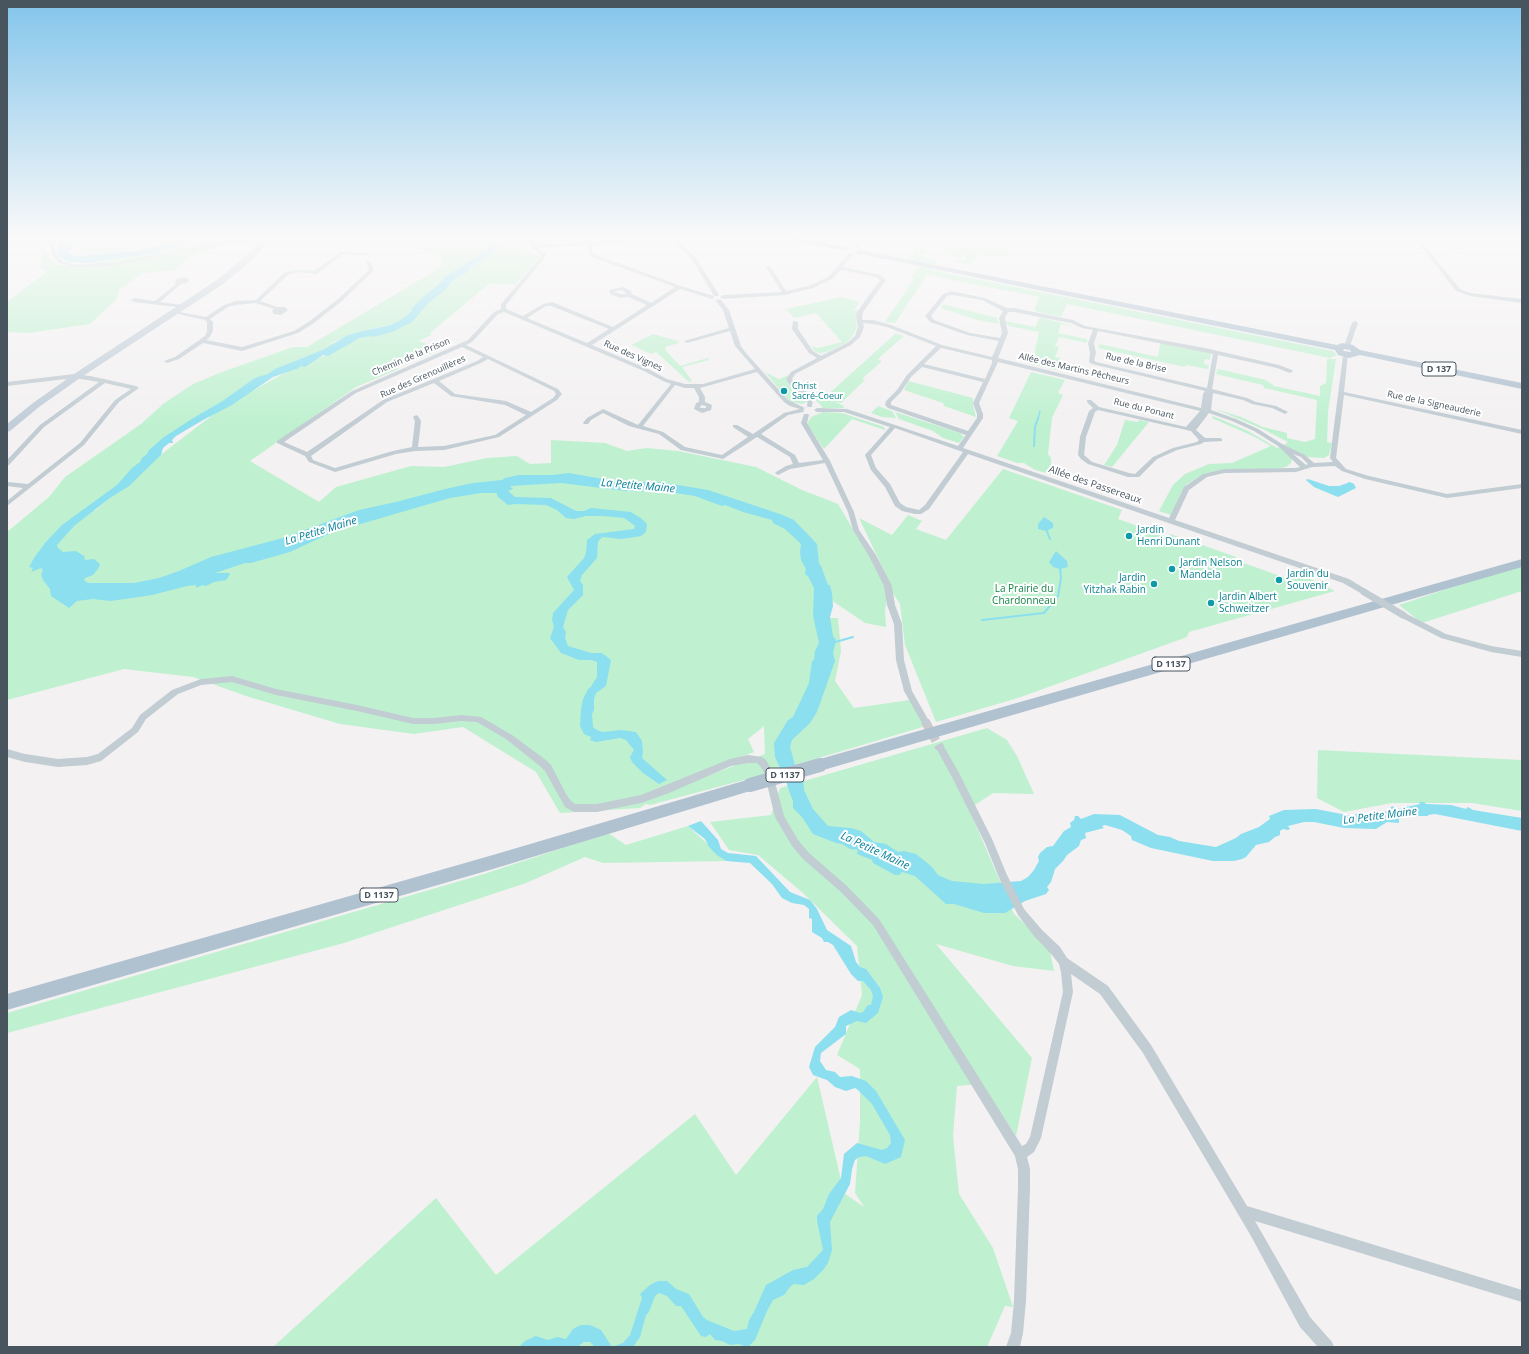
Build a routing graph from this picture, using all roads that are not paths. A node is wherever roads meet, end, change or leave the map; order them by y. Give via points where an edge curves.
1 (161, 299) edge
2 (194, 299) edge
3 (341, 299) edge
4 (508, 299) edge
5 (639, 299) edge
6 (661, 299) edge
7 (718, 299) edge
8 (869, 299) edge
9 (942, 299) edge
10 (983, 299) edge
11 (1096, 299) edge
12 (1509, 299) edge
13 (134, 300) dead end
14 (257, 301) joint
15 (1522, 301) edge
16 (156, 303) junction
17 (652, 305) junction
18 (277, 309) dead end
19 (179, 310) junction
20 (504, 310) junction
21 (1006, 310) junction
22 (523, 318) junction
23 (206, 319) junction
24 (860, 321) junction
25 (795, 322) dead end
26 (1355, 323) dead end
27 (613, 329) junction
28 (732, 329) junction
29 (1096, 329) junction
30 (1001, 340) junction
31 (202, 341) junction
32 (686, 341) dead end
33 (463, 345) junction
34 (588, 345) junction
35 (940, 346) junction
36 (1347, 350) junction
37 (1216, 353) junction
38 (487, 357) junction
39 (820, 358) junction
40 (996, 360) junction
41 (168, 361) dead end
42 (921, 364) junction
43 (759, 370) junction
44 (1290, 371) dead end
45 (77, 376) junction
46 (104, 381) junction
47 (436, 381) junction
48 (986, 381) junction
49 (674, 383) junction
50 (7, 384) edge
51 (1522, 386) edge
52 (697, 387) junction
53 (1209, 391) junction
54 (1342, 393) junction
55 (1089, 401) dead end
56 (702, 403) dead end
57 (810, 406) junction
58 (1097, 408) junction
59 (817, 410) junction
60 (803, 411) junction
61 (1206, 411) junction
62 (1285, 412) dead end
63 (530, 414) junction
64 (416, 417) dead end
65 (586, 423) dead end
66 (640, 426) junction
67 (735, 426) dead end
68 (894, 426) junction
69 (7, 429) edge
70 (1190, 430) junction
71 (1522, 432) edge
72 (970, 434) junction
73 (755, 436) junction
74 (1203, 440) junction
75 (1220, 440) dead end
76 (279, 442) joint
77 (1280, 445) junction
78 (415, 448) junction
79 (959, 449) junction
80 (968, 451) junction
81 (307, 455) junction
82 (1333, 458) junction
83 (826, 460) junction
84 (1309, 462) junction
85 (7, 464) edge
86 (1337, 464) junction
87 (796, 465) junction
88 (1301, 465) junction
89 (778, 473) dead end
90 (7, 484) edge
91 (28, 486) junction
92 (1522, 486) edge
93 (7, 504) edge
94 (1171, 522) junction
95 (1522, 563) edge
96 (1522, 654) edge
97 (925, 721) tunnel mouth
98 (940, 748) tunnel mouth
99 (7, 752) edge
100 (1063, 962) junction
101 (7, 1002) edge
102 (1020, 1154) junction
103 (1242, 1211) junction
104 (1522, 1296) edge
105 (1013, 1347) edge
106 (1327, 1347) edge

1 - 16 street
2 - 19 main road
3 - 31 street via 296,332 242,349
4 - 20 street, Chemin de la Prison via 503,305
5 - 17 street
6 - 17 street
7 - 28 street via 726,310
8 - 24 street via 860,312
9 - 30 street via 928,316 932,321 969,334
10 - 21 street
11 - 36 main road via 1338,348 1340,346
12 - 15 street
13 - 16 street
14 - 18 street
14 - 23 street via 226,306
16 - 19 street
17 - 27 street
19 - 23 street
19 - 45 main road
20 - 22 street, Rue des Vignes
20 - 33 street, Chemin de la Prison via 496,313
21 - 29 street via 1073,322
21 - 30 street via 1002,318 1005,333
22 - 27 street via 545,305 552,304
22 - 34 street, Rue des Vignes
23 - 31 street via 210,322 210,331
24 - 35 street, Allée des Martins Pêcheurs via 890,326
24 - 39 street via 861,327 853,340
25 - 39 street via 795,329 811,352
26 - 36 street
27 - 34 street
28 - 32 street
28 - 43 street via 738,346
29 - 37 street
29 - 53 street, Rue de la Brise via 1091,343 1091,361 1094,363
30 - 40 street
31 - 41 street
33 - 38 street, Rue des Grenouillères
33 - 76 street, Chemin de la Prison via 354,392
34 - 49 street, Rue des Vignes
35 - 40 street, Allée des Martins Pêcheurs
35 - 42 street
36 - 51 main road, D 137 via 1352,355 1357,352
36 - 54 street
37 - 44 street
37 - 53 street
38 - 47 street, Rue des Grenouillères
38 - 63 street, Rue des Grenouillères via 556,390 559,394
39 - 57 street via 793,373 789,380 795,389 811,397
40 - 48 street
40 - 61 street, Allée des Martins Pêcheurs
42 - 48 street
42 - 72 street via 888,405
43 - 52 street, Rue des Vignes
43 - 60 street via 789,404
45 - 46 street
45 - 50 street
45 - 69 main road
46 - 85 street via 42,426
46 - 91 street via 136,388 116,401 82,444
47 - 63 street via 453,395 506,403
47 - 81 street, Rue des Grenouillères via 385,401
48 - 72 street via 976,403 980,418
49 - 52 street, Rue des Vignes
49 - 66 street
52 - 56 street via 702,396
53 - 61 street via 1211,394
53 - 62 street via 1245,398
54 - 71 street, Rue de la Signeauderie
54 - 82 street
55 - 58 street, Rue du Ponant
57 - 59 street
57 - 60 street
58 - 70 street, Rue du Ponant
58 - 74 street via 1092,411 1083,437 1081,455 1090,462 1128,475 1137,476 1155,458
59 - 60 street via 815,414
59 - 68 street, Allée des Passereaux via 845,410
60 - 73 street via 786,414
60 - 83 street via 804,423
61 - 70 street
61 - 77 street, Allée des Martins Pêcheurs via 1245,425
63 - 78 street, Rue des Grenouillères via 498,436 444,448
64 - 78 street via 418,421
65 - 66 street via 603,410 631,425
66 - 73 street via 661,433 683,449 723,457
67 - 73 street
68 - 79 street, Allée des Passereaux
68 - 80 street via 868,455 873,470 888,486 897,504 904,509 921,512 927,507
70 - 74 street
72 - 79 street
73 - 87 street via 793,456
74 - 75 street
76 - 81 street, Rue des Grenouillères
77 - 84 street, Allée des Martins Pêcheurs via 1303,456
77 - 88 street, Allée des Martins Pêcheurs
78 - 81 street, Rue des Grenouillères via 335,470 311,461
79 - 80 street, Allée des Passereaux
80 - 94 street, Allée des Passereaux
82 - 84 street
82 - 86 street
83 - 87 street
83 - 97 street via 851,512 856,530 888,586 898,624 900,660 908,691
84 - 86 street
84 - 88 street
86 - 92 street via 1344,470 1367,478 1447,496
87 - 89 street via 788,466
88 - 94 street via 1296,470 1224,471 1205,475 1186,489
90 - 91 street
91 - 93 street
94 - 96 street, Allée des Passereaux, bridge via 1346,581 1403,616 1444,636 1491,649
95 - 101 main road, D 1137, bridge
98 - 100 street via 989,842 1021,912
99 - 102 street via 25,758 58,763 87,761 101,757 135,730 143,716 175,692 201,682 232,679 276,692 413,721 478,719 504,733 543,762 562,797 574,808 597,808 642,798 730,763 748,759 759,760 768,771 780,817 795,843 876,922
100 - 102 street via 1068,992 1036,1138 1030,1148
100 - 103 street via 1104,990 1147,1049
102 - 105 street via 1024,1169 1024,1188 1020,1301
103 - 104 street
103 - 106 street via 1305,1322

